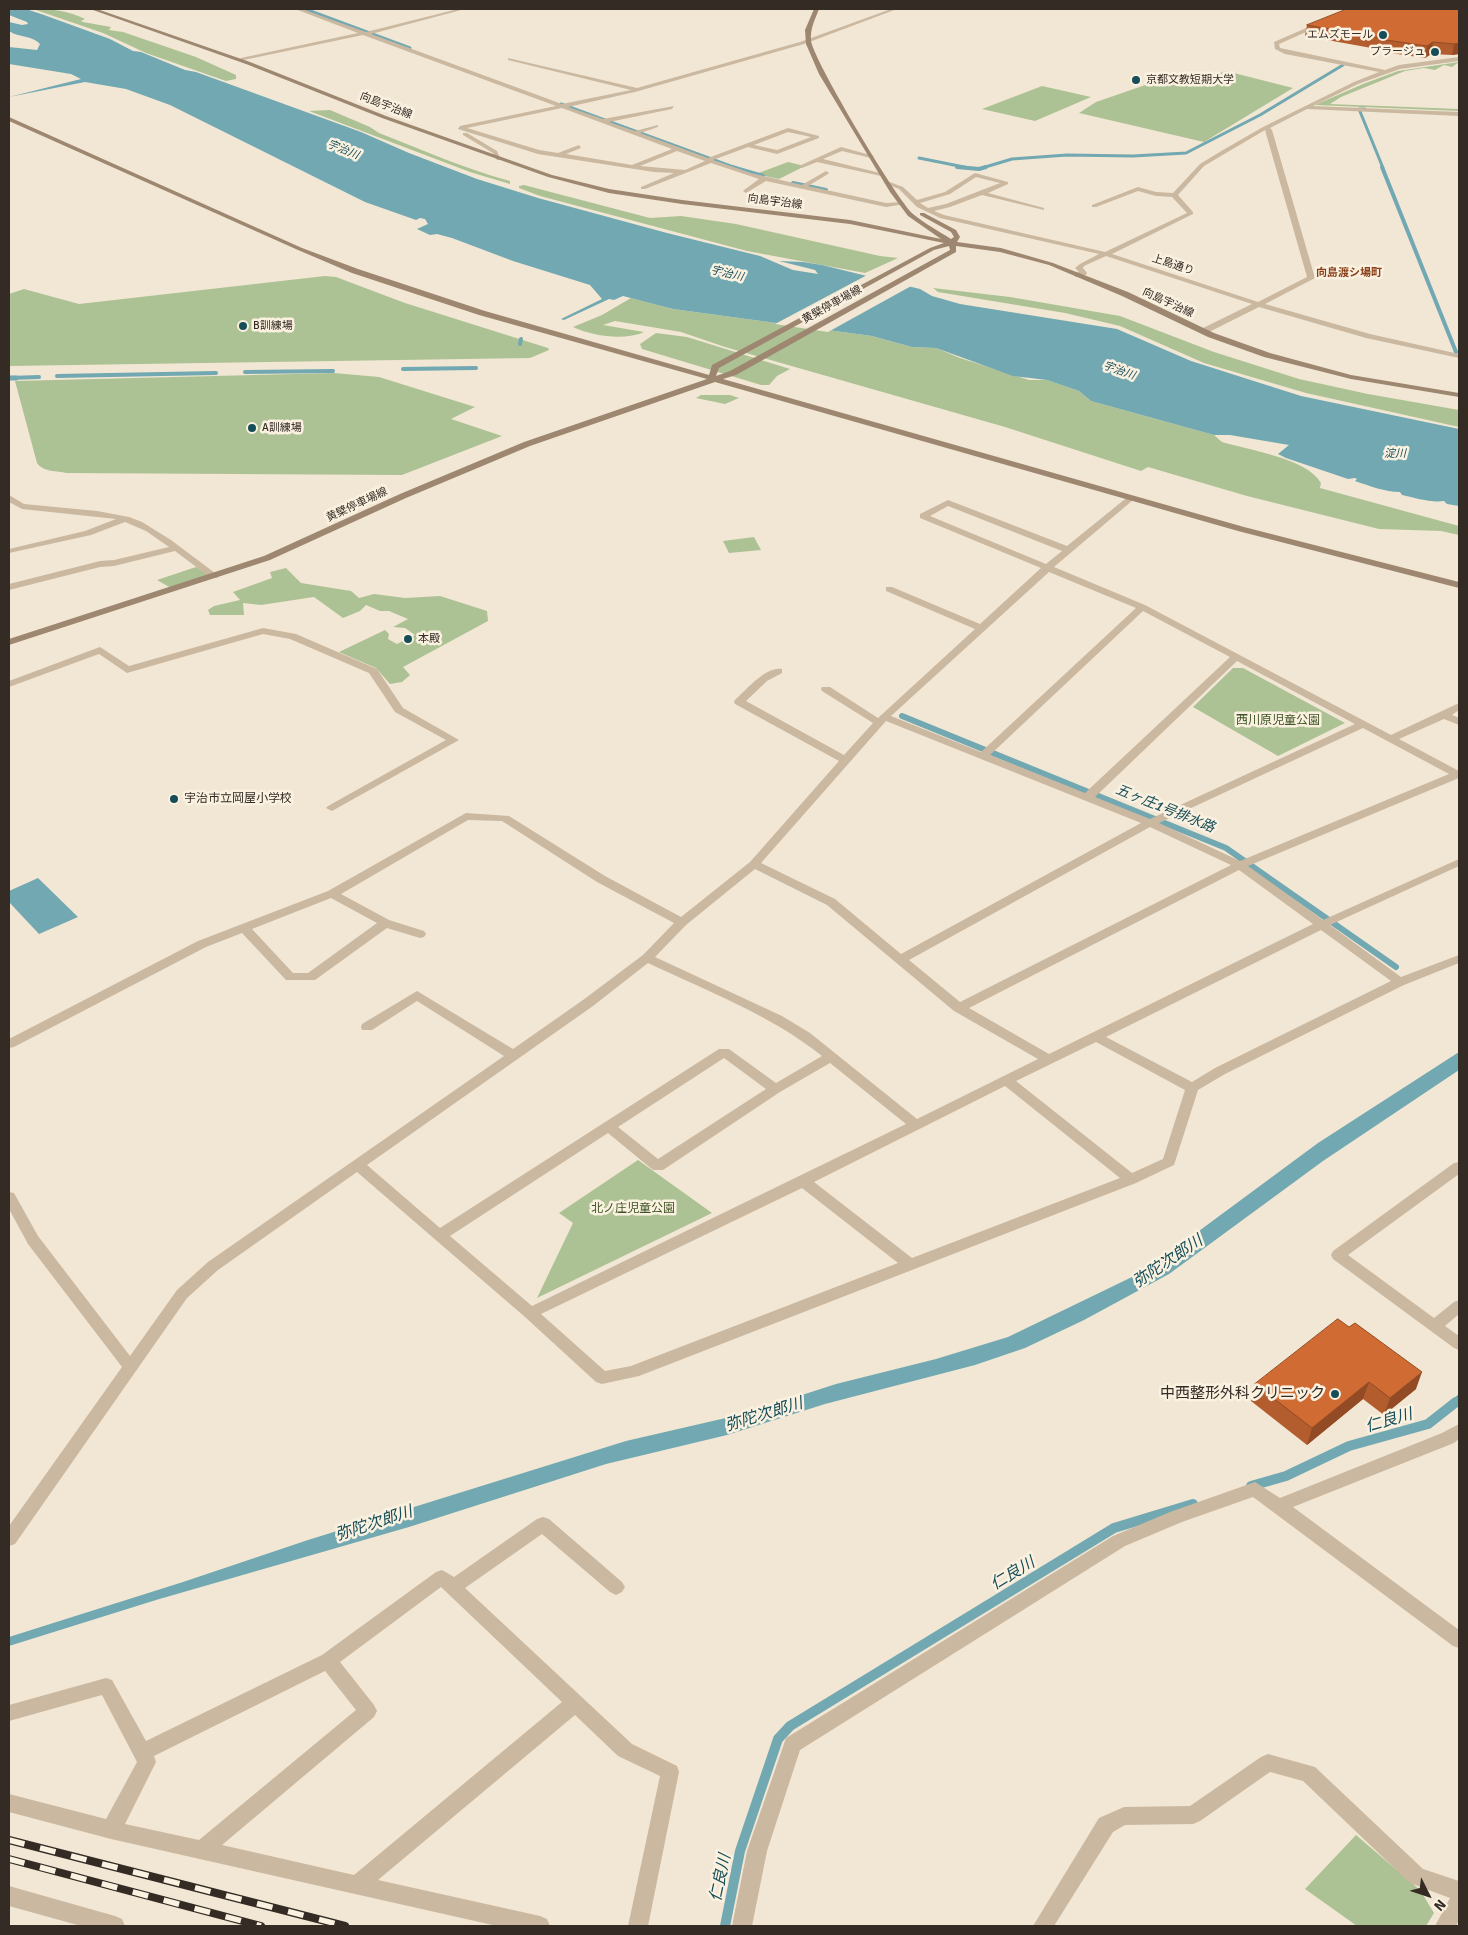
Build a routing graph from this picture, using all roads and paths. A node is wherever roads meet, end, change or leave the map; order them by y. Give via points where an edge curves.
1 (93, 9) edge
2 (298, 9) edge
3 (463, 9) edge
4 (817, 9) edge
5 (894, 9) edge
6 (1330, 20) edge
7 (366, 34) junction
8 (808, 40) junction
9 (510, 59) dead end
10 (1459, 59) edge
11 (241, 60) junction
12 (1385, 72) junction
13 (638, 90) junction
14 (560, 105) junction
15 (672, 107) dead end
16 (1305, 108) junction
17 (1459, 114) edge
18 (9, 119) edge
19 (603, 121) junction
20 (656, 126) dead end
21 (460, 128) junction
22 (1265, 128) junction
23 (634, 133) junction
24 (748, 145) junction
25 (579, 147) dead end
26 (676, 149) junction
27 (559, 155) junction
28 (871, 156) junction
29 (499, 159) junction
30 (710, 159) junction
31 (816, 160) junction
32 (802, 166) dead end
33 (632, 167) junction
34 (681, 172) junction
35 (826, 173) dead end
36 (881, 174) junction
37 (764, 179) junction
38 (887, 183) junction
39 (804, 185) junction
40 (643, 188) dead end
41 (746, 191) dead end
42 (982, 193) junction
43 (1031, 195) dead end
44 (1175, 195) junction
45 (915, 202) junction
46 (1016, 202) junction
47 (902, 204) junction
48 (1094, 206) dead end
49 (1042, 209) dead end
50 (928, 210) junction
51 (928, 226) junction
52 (907, 232) junction
53 (953, 247) junction
54 (1106, 254) junction
55 (1078, 275) junction
56 (1258, 304) junction
57 (1204, 332) junction
58 (1459, 356) edge
59 (713, 374) junction
60 (1459, 395) edge
61 (9, 498) edge
62 (1130, 498) junction
63 (126, 518) junction
64 (176, 548) junction
65 (1068, 550) junction
66 (10, 551) dead end
67 (1047, 568) junction
68 (214, 576) junction
69 (1459, 585) edge
70 (9, 587) edge
71 (889, 589) dead end
72 (1142, 607) junction
73 (982, 628) junction
74 (9, 642) edge
75 (1236, 657) junction
76 (778, 671) dead end
77 (9, 684) edge
78 (826, 689) dead end
79 (1459, 706) edge
80 (1444, 715) junction
81 (882, 720) junction
82 (1459, 722) edge
83 (1363, 724) junction
84 (1391, 739) junction
85 (987, 752) junction
86 (847, 761) junction
87 (1459, 775) edge
88 (1091, 794) junction
89 (332, 808) dead end
90 (1157, 821) junction
91 (1459, 862) edge
92 (1246, 863) junction
93 (754, 864) junction
94 (332, 894) junction
95 (682, 922) junction
96 (1328, 922) junction
97 (385, 923) junction
98 (244, 928) junction
99 (420, 934) dead end
100 (647, 958) junction
101 (901, 959) junction
102 (1459, 959) edge
103 (1400, 982) junction
104 (959, 1008) junction
105 (367, 1027) dead end
106 (1096, 1037) junction
107 (9, 1044) edge
108 (512, 1055) junction
109 (831, 1057) junction
110 (1048, 1059) junction
111 (1006, 1080) junction
112 (1192, 1088) junction
113 (775, 1089) junction
114 (916, 1125) junction
115 (608, 1127) junction
116 (357, 1164) junction
117 (1459, 1168) edge
118 (1131, 1179) junction
119 (803, 1182) junction
120 (9, 1197) edge
121 (440, 1235) junction
122 (909, 1264) junction
123 (1459, 1306) edge
124 (530, 1313) junction
125 (1434, 1326) junction
126 (1459, 1344) edge
127 (130, 1367) junction
128 (1459, 1430) edge
129 (1278, 1506) junction
130 (9, 1539) edge
131 (453, 1587) junction
132 (616, 1587) dead end
133 (1459, 1640) edge
134 (328, 1660) junction
135 (575, 1703) junction
136 (9, 1712) edge
137 (142, 1752) junction
138 (9, 1802) edge
139 (111, 1830) junction
140 (202, 1850) junction
141 (357, 1885) junction
142 (1459, 1891) edge
143 (9, 1896) edge
144 (1459, 1901) edge
145 (115, 1926) edge
146 (540, 1926) edge
147 (638, 1926) edge
148 (742, 1926) edge
149 (1043, 1926) edge
150 (1445, 1926) edge

1 - 11 main road, 向島宇治線
2 - 7 street
3 - 7 street
4 - 8 main road via 808,30
5 - 8 street
6 - 12 street via 1276,43 1278,49
7 - 11 street
7 - 14 street
8 - 13 street
8 - 28 main road via 822,74
9 - 13 street
10 - 12 street via 1413,64
11 - 29 main road, 向島宇治線 via 384,118
12 - 16 street
13 - 14 street
14 - 19 street
14 - 21 street
15 - 19 street
16 - 17 street
16 - 22 street
18 - 59 main road via 264,234 355,270 482,313
19 - 23 street
20 - 23 street
21 - 27 street via 538,152
21 - 29 street via 459,131 495,152
22 - 44 street via 1202,165
22 - 56 street via 1269,130 1310,278
23 - 26 street
24 - 24 street via 788,130 817,137 777,152
24 - 30 street
25 - 27 street
26 - 30 street
26 - 33 street
27 - 33 street
28 - 31 street via 841,149
28 - 36 main road
29 - 52 main road, 向島宇治線 via 610,191
30 - 34 street
30 - 37 street
31 - 32 street
31 - 36 street
33 - 34 street
34 - 40 street
35 - 39 street
36 - 38 main road
37 - 39 street
37 - 41 street
38 - 45 street, 上島通り via 901,188
38 - 47 main road
39 - 47 street via 886,205
42 - 45 street via 1006,183 975,175 939,196
42 - 46 street
42 - 50 street
43 - 46 street
44 - 48 street via 1138,189
44 - 54 street via 1191,213
45 - 50 street, 上島通り
46 - 49 street
47 - 51 main road via 910,215
47 - 53 main road via 954,231 957,237
50 - 54 street, 上島通り via 942,217
51 - 52 main road
51 - 53 main road
52 - 53 main road, 向島宇治線
53 - 55 main road, 向島宇治線 via 1001,250
53 - 59 main road, 黄檗停車場線 via 729,374
53 - 59 main road, 黄檗停車場線 via 937,247 715,367
54 - 55 street via 1080,266 1083,273
54 - 56 street, 上島通り
55 - 57 main road, 向島宇治線
56 - 57 street
56 - 58 street, 上島通り via 1369,336
57 - 60 main road, 向島宇治線 via 1343,375
59 - 62 main road
59 - 68 main road, 黄檗停車場線 via 647,404 527,444 267,558
61 - 63 street via 22,506
62 - 65 street
62 - 69 main road
63 - 64 street via 160,535
63 - 66 street via 88,534
64 - 68 street
64 - 70 street
65 - 67 street
65 - 67 street via 948,504 923,516
67 - 72 street
67 - 73 street
68 - 74 main road, 黄檗停車場線
71 - 73 street
72 - 75 street
72 - 85 street
73 - 81 street
75 - 83 street
75 - 88 street
76 - 86 street via 763,679 739,702
77 - 89 street via 100,650 127,670 263,632 292,636 373,671 399,710 454,740
78 - 81 street
79 - 80 street
80 - 82 street
80 - 84 street
81 - 85 street
81 - 86 street
83 - 84 street
83 - 90 street
84 - 87 street
85 - 88 street
86 - 93 street
87 - 92 street
88 - 90 street
90 - 92 street via 1221,854
90 - 101 street
91 - 96 street
92 - 96 street
92 - 104 street
93 - 95 street
93 - 101 street via 831,902
94 - 95 street via 466,816 485,816 505,818 601,879
94 - 97 street
94 - 98 street
95 - 100 street
96 - 103 street
96 - 106 street
97 - 98 street via 311,977 290,978
97 - 99 street
98 - 107 street via 188,952
100 - 108 street
100 - 109 street via 777,1019
101 - 104 street
102 - 103 street
103 - 112 street
104 - 110 street
105 - 108 street via 417,995
106 - 110 street
106 - 112 street
108 - 116 street
109 - 113 street
109 - 114 street
110 - 111 street
111 - 114 street
111 - 118 street
112 - 118 street via 1170,1162
113 - 115 street via 724,1052
113 - 115 street via 658,1166
114 - 119 street
115 - 121 street
116 - 121 street
116 - 127 street via 214,1266 182,1294
117 - 125 street via 1338,1255
118 - 122 street
119 - 122 street
119 - 124 street
120 - 127 street via 33,1240
121 - 124 street
122 - 124 street via 633,1372 602,1378
123 - 125 street
125 - 126 street
127 - 130 street
128 - 129 street via 1448,1438
129 - 133 street
129 - 148 street via 1255,1489 1119,1541 793,1744 757,1851
131 - 132 street via 543,1524
131 - 134 street via 442,1577
131 - 135 street
134 - 137 street
134 - 140 street via 368,1711
135 - 141 street
135 - 147 street via 625,1750 670,1772
136 - 137 street via 106,1686
137 - 139 street via 147,1762
138 - 139 street
139 - 140 street
140 - 141 street
141 - 146 street
142 - 149 street via 1417,1876 1308,1773 1268,1763 1193,1816 1124,1816 1106,1825
143 - 145 street
144 - 150 street

